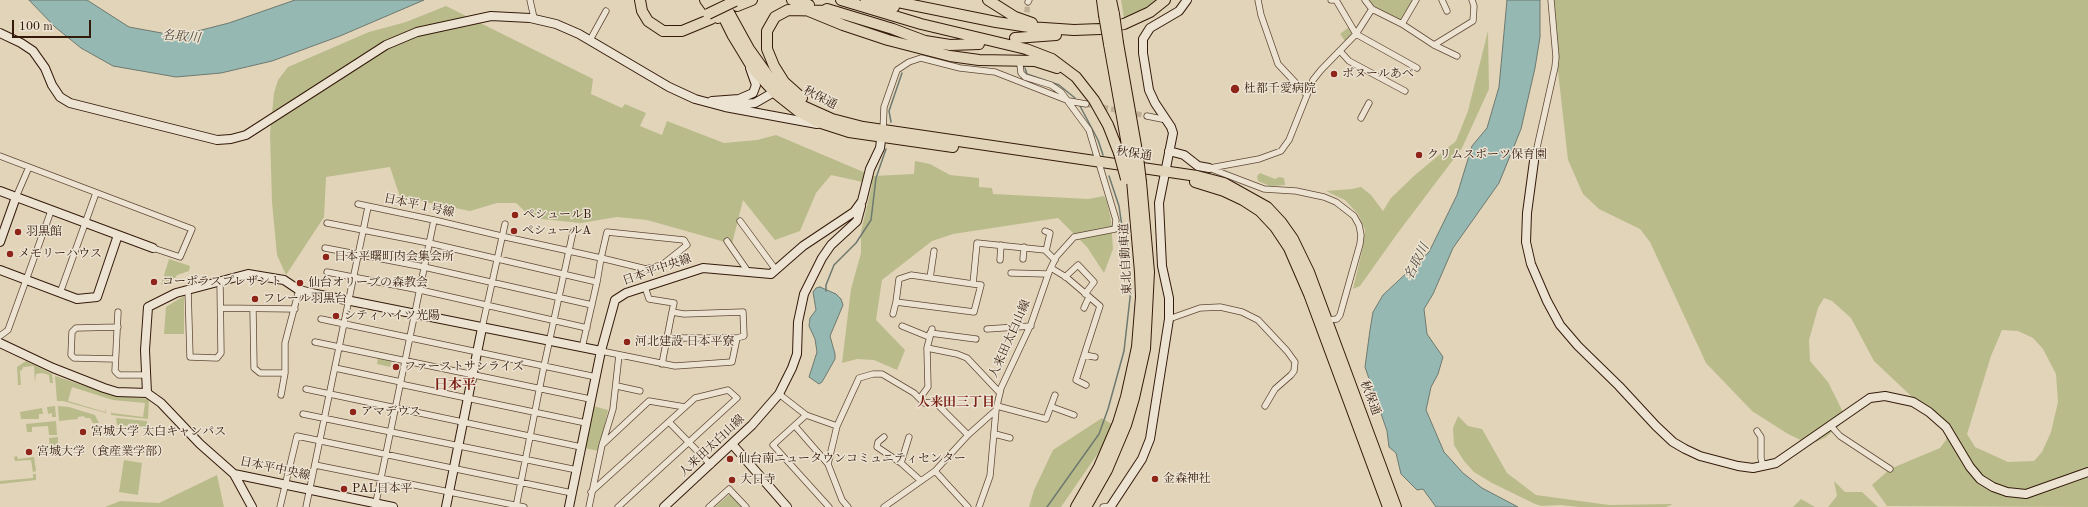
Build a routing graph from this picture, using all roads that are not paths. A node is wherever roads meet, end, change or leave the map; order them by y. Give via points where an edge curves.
1 (530, 0) edge
2 (640, 0) edge
3 (646, 0) edge
4 (705, 0) edge
5 (715, 0) edge
6 (722, 0) edge
7 (752, 0) edge
8 (792, 0) edge
9 (841, 0) edge
10 (866, 0) edge
11 (888, 0) edge
12 (988, 0) edge
13 (1102, 0) edge
14 (1111, 0) edge
15 (1116, 0) edge
16 (1165, 0) edge
17 (1173, 0) edge
18 (1187, 0) edge
19 (1258, 0) edge
20 (1330, 0) edge
21 (1365, 0) edge
22 (1416, 0) edge
23 (1442, 0) edge
24 (1472, 0) edge
25 (1551, 0) edge
26 (736, 2) edge
27 (804, 6) junction
28 (1372, 9) junction
29 (816, 10) junction
30 (606, 11) dead end
31 (1447, 11) dead end
32 (831, 15) junction
33 (1112, 15) junction
34 (709, 17) junction
35 (534, 18) junction
36 (1402, 24) junction
37 (893, 29) junction
38 (1088, 30) junction
39 (0, 33) edge
40 (1073, 34) junction
41 (1356, 34) junction
42 (1015, 38) dead end
43 (590, 40) junction
44 (888, 40) junction
45 (907, 40) junction
46 (1117, 43) junction
47 (979, 44) dead end
48 (738, 45) junction
49 (1434, 45) junction
50 (927, 46) junction
51 (1340, 51) junction
52 (1457, 56) dead end
53 (746, 59) junction
54 (1020, 65) dead end
55 (1417, 68) dead end
56 (1087, 91) junction
57 (1405, 91) dead end
58 (774, 92) junction
59 (785, 93) junction
60 (1307, 95) junction
61 (694, 99) junction
62 (705, 101) junction
63 (1069, 101) junction
64 (1369, 103) dead end
65 (1086, 104) tunnel mouth
66 (1146, 116) tunnel mouth
67 (1361, 118) dead end
68 (1167, 120) junction
69 (863, 127) junction
70 (840, 130) junction
71 (882, 134) junction
72 (1169, 151) junction
73 (1129, 155) junction
74 (0, 156) edge
75 (1534, 161) joint
76 (1100, 166) junction
77 (29, 167) junction
78 (1209, 168) junction
79 (1164, 174) junction
80 (1133, 180) junction
81 (0, 191) edge
82 (96, 193) junction
83 (16, 197) junction
84 (862, 201) junction
85 (358, 204) dead end
86 (368, 207) junction
87 (51, 210) junction
88 (434, 220) junction
89 (740, 221) dead end
90 (85, 223) junction
91 (327, 223) dead end
92 (505, 224) dead end
93 (363, 230) junction
94 (1045, 231) dead end
95 (573, 232) dead end
96 (118, 235) junction
97 (501, 236) junction
98 (727, 241) dead end
99 (0, 242) edge
100 (429, 243) junction
101 (1001, 245) junction
102 (1024, 247) junction
103 (153, 248) joint
104 (324, 248) dead end
105 (569, 251) junction
106 (1046, 251) junction
107 (934, 252) dead end
108 (358, 254) junction
109 (602, 258) junction
110 (496, 259) junction
111 (1024, 259) dead end
112 (1000, 260) dead end
113 (1055, 260) junction
114 (424, 267) junction
115 (1051, 268) junction
116 (0, 270) edge
117 (776, 270) junction
118 (328, 272) dead end
119 (749, 273) junction
120 (1011, 273) dead end
121 (564, 274) junction
122 (1048, 274) junction
123 (353, 277) junction
124 (1065, 277) junction
125 (930, 278) junction
126 (26, 280) junction
127 (220, 282) junction
128 (491, 282) junction
129 (597, 282) junction
130 (973, 284) junction
131 (645, 287) junction
132 (188, 290) junction
133 (299, 290) junction
134 (420, 290) junction
135 (60, 292) junction
136 (1087, 295) junction
137 (559, 297) junction
138 (348, 300) junction
139 (896, 302) junction
140 (486, 305) junction
141 (592, 305) junction
142 (221, 308) junction
143 (1084, 308) dead end
144 (253, 309) junction
145 (295, 309) junction
146 (118, 312) dead end
147 (672, 312) junction
148 (414, 314) junction
149 (894, 314) dead end
150 (321, 319) dead end
151 (1170, 319) junction
152 (554, 320) junction
153 (1327, 320) junction
154 (344, 324) junction
155 (902, 326) dead end
156 (1031, 326) junction
157 (118, 327) junction
158 (482, 328) junction
159 (587, 328) junction
160 (987, 329) dead end
161 (930, 333) junction
162 (0, 336) edge
163 (410, 338) junction
164 (667, 338) junction
165 (737, 338) junction
166 (976, 339) dead end
167 (315, 342) dead end
168 (549, 342) junction
169 (0, 343) edge
170 (338, 346) junction
171 (582, 348) junction
172 (927, 348) junction
173 (601, 351) junction
174 (477, 352) junction
175 (619, 355) junction
176 (1085, 355) junction
177 (1095, 357) dead end
178 (115, 359) junction
179 (405, 360) junction
180 (662, 364) junction
181 (544, 366) junction
182 (335, 368) junction
183 (285, 373) junction
184 (146, 375) junction
185 (472, 376) junction
186 (596, 377) junction
187 (401, 383) junction
188 (1086, 385) dead end
189 (616, 386) junction
190 (539, 388) junction
191 (306, 389) dead end
192 (640, 391) dead end
193 (1000, 392) junction
194 (147, 393) junction
195 (328, 394) junction
196 (779, 394) junction
197 (281, 395) dead end
198 (1055, 395) dead end
199 (468, 398) junction
200 (920, 398) junction
201 (590, 399) junction
202 (1265, 406) dead end
203 (685, 407) junction
204 (1052, 407) junction
205 (395, 408) junction
206 (996, 408) junction
207 (535, 412) junction
208 (302, 414) dead end
209 (806, 415) junction
210 (1074, 415) dead end
211 (324, 418) junction
212 (462, 422) junction
213 (669, 422) junction
214 (586, 424) junction
215 (1830, 425) junction
216 (795, 426) junction
217 (837, 426) junction
218 (1757, 431) dead end
219 (390, 432) junction
220 (995, 434) junction
221 (968, 435) junction
222 (530, 436) junction
223 (884, 437) dead end
224 (909, 437) dead end
225 (1010, 438) dead end
226 (319, 441) junction
227 (689, 442) junction
228 (732, 444) junction
229 (602, 445) junction
230 (458, 446) junction
231 (582, 446) junction
232 (385, 455) junction
233 (525, 459) junction
234 (901, 463) junction
235 (711, 464) junction
236 (828, 464) junction
237 (315, 465) junction
238 (1763, 466) junction
239 (454, 469) junction
240 (1890, 469) dead end
241 (577, 470) junction
242 (935, 471) junction
243 (2088, 472) edge
244 (234, 474) junction
245 (381, 478) junction
246 (921, 481) junction
247 (520, 482) junction
248 (286, 484) junction
249 (310, 489) junction
250 (449, 492) junction
251 (591, 492) junction
252 (572, 494) junction
253 (375, 505) edge
254 (516, 506) edge
255 (845, 506) edge
256 (1111, 506) joint
257 (252, 507) edge
258 (280, 507) edge
259 (306, 507) edge
260 (393, 507) edge
261 (446, 507) edge
262 (524, 507) edge
263 (569, 507) edge
264 (588, 507) edge
265 (618, 507) edge
266 (664, 507) edge
267 (709, 507) edge
268 (746, 507) edge
269 (787, 507) edge
270 (829, 507) edge
271 (884, 507) edge
272 (968, 507) edge
273 (979, 507) edge
274 (1076, 507) edge
275 (1086, 507) edge
276 (1103, 507) edge
277 (1388, 507) edge
278 (1396, 507) edge

1 - 35 street
2 - 34 highway via 648,22 663,31 682,31
3 - 34 highway via 653,17 668,26 687,24
4 - 48 highway
5 - 48 highway, 秋保通
6 - 59 highway, 秋保通 via 755,60
7 - 26 highway
8 - 27 highway
9 - 56 highway via 927,26 1036,52 1061,65 1076,77
10 - 40 highway via 995,27
11 - 38 highway via 1012,25
12 - 38 highway via 1011,15 1030,22
13 - 33 highway, 東北自動車道
14 - 33 highway, 東北自動車道
15 - 33 highway
16 - 38 highway via 1133,21
17 - 40 highway via 1154,16 1133,26 1100,33
18 - 68 street via 1179,12 1150,28 1143,39 1149,90 1155,104
19 - 60 street via 1278,64
20 - 41 street via 1336,0
21 - 28 street
22 - 36 street
23 - 31 street
24 - 49 street via 1473,21
25 - 75 street via 1555,67
26 - 34 highway, bridge
27 - 29 highway
27 - 32 highway
27 - 69 highway via 784,11 772,21 767,31 766,43 774,66 784,82 806,101 833,116
28 - 36 street
28 - 41 street
29 - 32 highway
29 - 45 highway via 890,37
30 - 43 street
32 - 37 highway
32 - 44 highway
33 - 46 highway, 東北自動車道, bridge
35 - 39 street via 491,16 417,32 386,45 246,135 217,140 70,104 60,97 33,51
35 - 43 street via 556,24
36 - 49 street
37 - 45 highway
37 - 50 highway
40 - 42 highway
41 - 51 street
41 - 55 street
43 - 61 street
44 - 45 highway
44 - 50 highway
45 - 50 highway
46 - 73 highway, 東北自動車道
46 - 73 highway, 東北自動車道 via 1132,102
47 - 50 highway
48 - 53 highway, 秋保通
49 - 52 street
50 - 56 highway via 970,59 1042,62 1067,74
51 - 57 street via 1349,61
51 - 60 street via 1313,80
53 - 58 highway, 秋保通
53 - 62 street via 756,84 753,93 734,100
54 - 63 street via 1021,73 1025,77 1051,85
56 - 73 highway
58 - 59 street
58 - 62 street via 748,104
58 - 70 highway, 秋保通 via 808,117
59 - 69 highway, 秋保通 via 822,116
60 - 78 street via 1289,140 1281,151 1259,159
61 - 62 street
61 - 70 street
63 - 65 street
63 - 71 street via 995,72 960,68 921,58 913,59 897,70 884,108
63 - 76 street via 1089,130
64 - 67 street
66 - 68 street
68 - 72 street via 1173,133
69 - 71 highway, 秋保通
70 - 71 highway, 秋保通
71 - 76 highway, 秋保通
71 - 84 street, 日本平中央線 via 880,148 870,169
72 - 78 street via 1184,155 1198,166
72 - 79 street
73 - 80 highway, bridge
73 - 80 highway, 東北自動車道, bridge
74 - 77 street
75 - 238 street via 1526,242 1537,280 1560,325 1673,442 1700,456 1753,468
76 - 79 highway, 秋保通
76 - 113 street, 人来田太白山線 via 1116,220 1115,229 1074,237
77 - 82 street
77 - 83 street
78 - 153 street via 1264,189 1296,191 1324,197 1336,202 1354,216 1361,234 1360,244 1340,316
79 - 151 street via 1159,203 1160,237
79 - 153 highway, 秋保通 via 1224,183 1267,207 1293,239
79 - 277 highway, 秋保通 via 1224,191 1243,200 1260,212 1283,238 1309,294
80 - 274 highway, 東北自動車道 via 1141,298 1137,347 1126,397 1109,446
80 - 275 highway, 東北自動車道 via 1149,272 1145,349 1126,426 1107,470
81 - 83 street
82 - 90 street
82 - 103 street via 192,229 180,257
83 - 87 street
83 - 99 street
84 - 117 street, 日本平中央線 via 845,219 803,246
84 - 196 street, 人来田太白山線 via 857,221 831,245 804,294 798,322 797,354
85 - 86 street
86 - 88 street, 日本平１号線
86 - 93 street, 日本平１号線
87 - 90 street
87 - 126 street
88 - 97 street, 日本平１号線
88 - 100 street
89 - 117 street
90 - 96 street
90 - 135 street
91 - 93 street
92 - 97 street
93 - 100 street
93 - 108 street, 日本平１号線
94 - 106 street via 1050,233
95 - 105 street
96 - 103 street
96 - 135 street via 97,297 76,299
97 - 105 street, 日本平１号線
97 - 110 street
98 - 119 street
100 - 110 street
100 - 114 street
101 - 102 street
101 - 112 street
101 - 130 street via 977,243
102 - 106 street
102 - 111 street
104 - 108 street
105 - 109 street, 日本平１号線
105 - 121 street
106 - 113 street
107 - 125 street
108 - 114 street
108 - 123 street, 日本平１号線
109 - 109 street, 日本平１号線 via 646,269 662,265 687,245 684,240 607,232
109 - 129 street, 日本平１号線
110 - 121 street
110 - 128 street
113 - 115 street, 人来田太白山線
114 - 128 street
114 - 134 street
115 - 122 street, 人来田太白山線
115 - 124 street
116 - 126 street
117 - 119 street, 日本平中央線 via 768,275
118 - 123 street
119 - 131 street, 日本平中央線 via 703,268
120 - 122 street
121 - 129 street
121 - 137 street
122 - 156 street, 人来田太白山線
123 - 134 street
123 - 138 street, 日本平１号線
124 - 136 street
124 - 136 street via 1078,265 1094,282
125 - 130 street
125 - 139 street via 911,275 899,279
126 - 135 street
126 - 162 street via 8,330
127 - 132 street
127 - 133 street via 248,274 284,280
127 - 142 street
128 - 137 street
128 - 140 street
129 - 141 street, 日本平１号線
130 - 139 street via 982,285 974,312
131 - 147 street via 649,300 674,303
131 - 173 street, 日本平中央線 via 614,300
132 - 142 street via 190,357 216,358 221,353
132 - 184 street via 148,307
133 - 138 street
133 - 145 street
134 - 140 street
134 - 148 street
136 - 143 street
136 - 176 street via 1100,306
137 - 141 street
137 - 152 street
138 - 148 street
138 - 154 street, 日本平１号線
139 - 149 street
140 - 152 street
140 - 158 street
141 - 159 street, 日本平１号線
142 - 144 street
144 - 145 street
144 - 183 street via 254,368 260,373
145 - 183 street via 285,343
146 - 157 street
147 - 164 street
147 - 165 street via 743,312 744,336
148 - 158 street
148 - 163 street
150 - 154 street
151 - 202 street via 1200,308 1220,307 1242,312 1258,320 1295,362 1291,375 1275,390
151 - 256 street via 1150,439 1142,459
152 - 159 street
152 - 168 street
153 - 278 highway, 秋保通
154 - 163 street
154 - 170 street, 日本平１号線
155 - 161 street
156 - 160 street
156 - 193 street, 人来田太白山線
157 - 178 street
157 - 178 street via 76,328 72,332 71,355 74,358
158 - 168 street
158 - 174 street
159 - 171 street, 日本平１号線
161 - 166 street
161 - 172 street
163 - 174 street
163 - 179 street
164 - 165 street
164 - 180 street
165 - 180 street via 732,362 675,366
167 - 170 street
168 - 171 street
168 - 181 street
169 - 194 street via 104,388 117,392
170 - 179 street
170 - 182 street, 日本平１号線
171 - 173 street
172 - 193 street via 967,358
172 - 200 street via 928,387
173 - 175 street
173 - 186 street, 日本平中央線
174 - 181 street
174 - 185 street
175 - 180 street
175 - 189 street
176 - 177 street
176 - 188 street via 1076,380
178 - 184 street via 115,371 119,375
179 - 185 street
179 - 187 street
181 - 186 street
181 - 190 street
182 - 187 street
182 - 195 street, 日本平１号線
183 - 197 street
184 - 194 street
185 - 190 street
185 - 199 street
186 - 201 street, 日本平中央線
187 - 199 street
187 - 205 street
189 - 192 street
189 - 229 street via 613,409
190 - 201 street
190 - 207 street
191 - 195 street
193 - 206 street, 人来田太白山線
194 - 244 street, 日本平中央線 via 161,403 200,444
195 - 205 street
195 - 211 street, 日本平１号線
196 - 209 street
196 - 228 street, 人来田太白山線 via 764,413
198 - 204 street
199 - 207 street
199 - 212 street
200 - 217 street via 882,374 859,378
200 - 221 street via 924,402 935,402
201 - 214 street, 日本平中央線
203 - 213 street
203 - 227 street via 695,398 728,390 737,398
203 - 229 street via 649,401
204 - 206 street via 1046,419
204 - 210 street
205 - 212 street
205 - 219 street
206 - 220 street, 人来田太白山線
206 - 221 street
207 - 214 street
207 - 222 street
208 - 211 street
209 - 216 street
209 - 217 street
211 - 219 street
211 - 226 street, 日本平１号線
212 - 222 street
212 - 230 street
213 - 227 street
213 - 251 street
214 - 231 street, 日本平中央線
215 - 238 street via 1776,463
215 - 240 street via 1840,436
215 - 243 street via 1870,398 1899,398 1913,402 1946,427 1970,467 1980,479 1993,487 2026,494
216 - 236 street
216 - 270 street via 773,445
217 - 236 street
218 - 238 street via 1761,437
219 - 230 street
219 - 232 street
220 - 225 street
220 - 273 street, 人来田太白山線 via 990,476
221 - 242 street
222 - 231 street
222 - 233 street
223 - 234 street via 878,442 877,447
224 - 234 street
226 - 232 street
226 - 237 street, 日本平１号線
226 - 248 street via 297,436
227 - 235 street
227 - 265 street
228 - 235 street, 人来田太白山線
228 - 269 street
229 - 251 street
230 - 233 street
230 - 239 street
231 - 241 street, 日本平中央線
232 - 239 street
232 - 245 street
233 - 241 street
233 - 247 street
234 - 246 street
235 - 266 street, 人来田太白山線
236 - 255 street
237 - 245 street
237 - 249 street, 日本平１号線
239 - 247 street
239 - 250 street
241 - 252 street, 日本平中央線
242 - 246 street
242 - 272 street
244 - 248 street, 日本平中央線
244 - 257 street
245 - 250 street
245 - 253 street
246 - 271 street
247 - 252 street
247 - 254 street
248 - 249 street, 日本平中央線
248 - 258 street
249 - 253 street, 日本平中央線
249 - 259 street, 日本平１号線
250 - 254 street
250 - 261 street
251 - 264 street
252 - 263 street, 日本平中央線
253 - 260 street, 日本平中央線
254 - 262 street
256 - 276 street
267 - 268 street via 729,489

